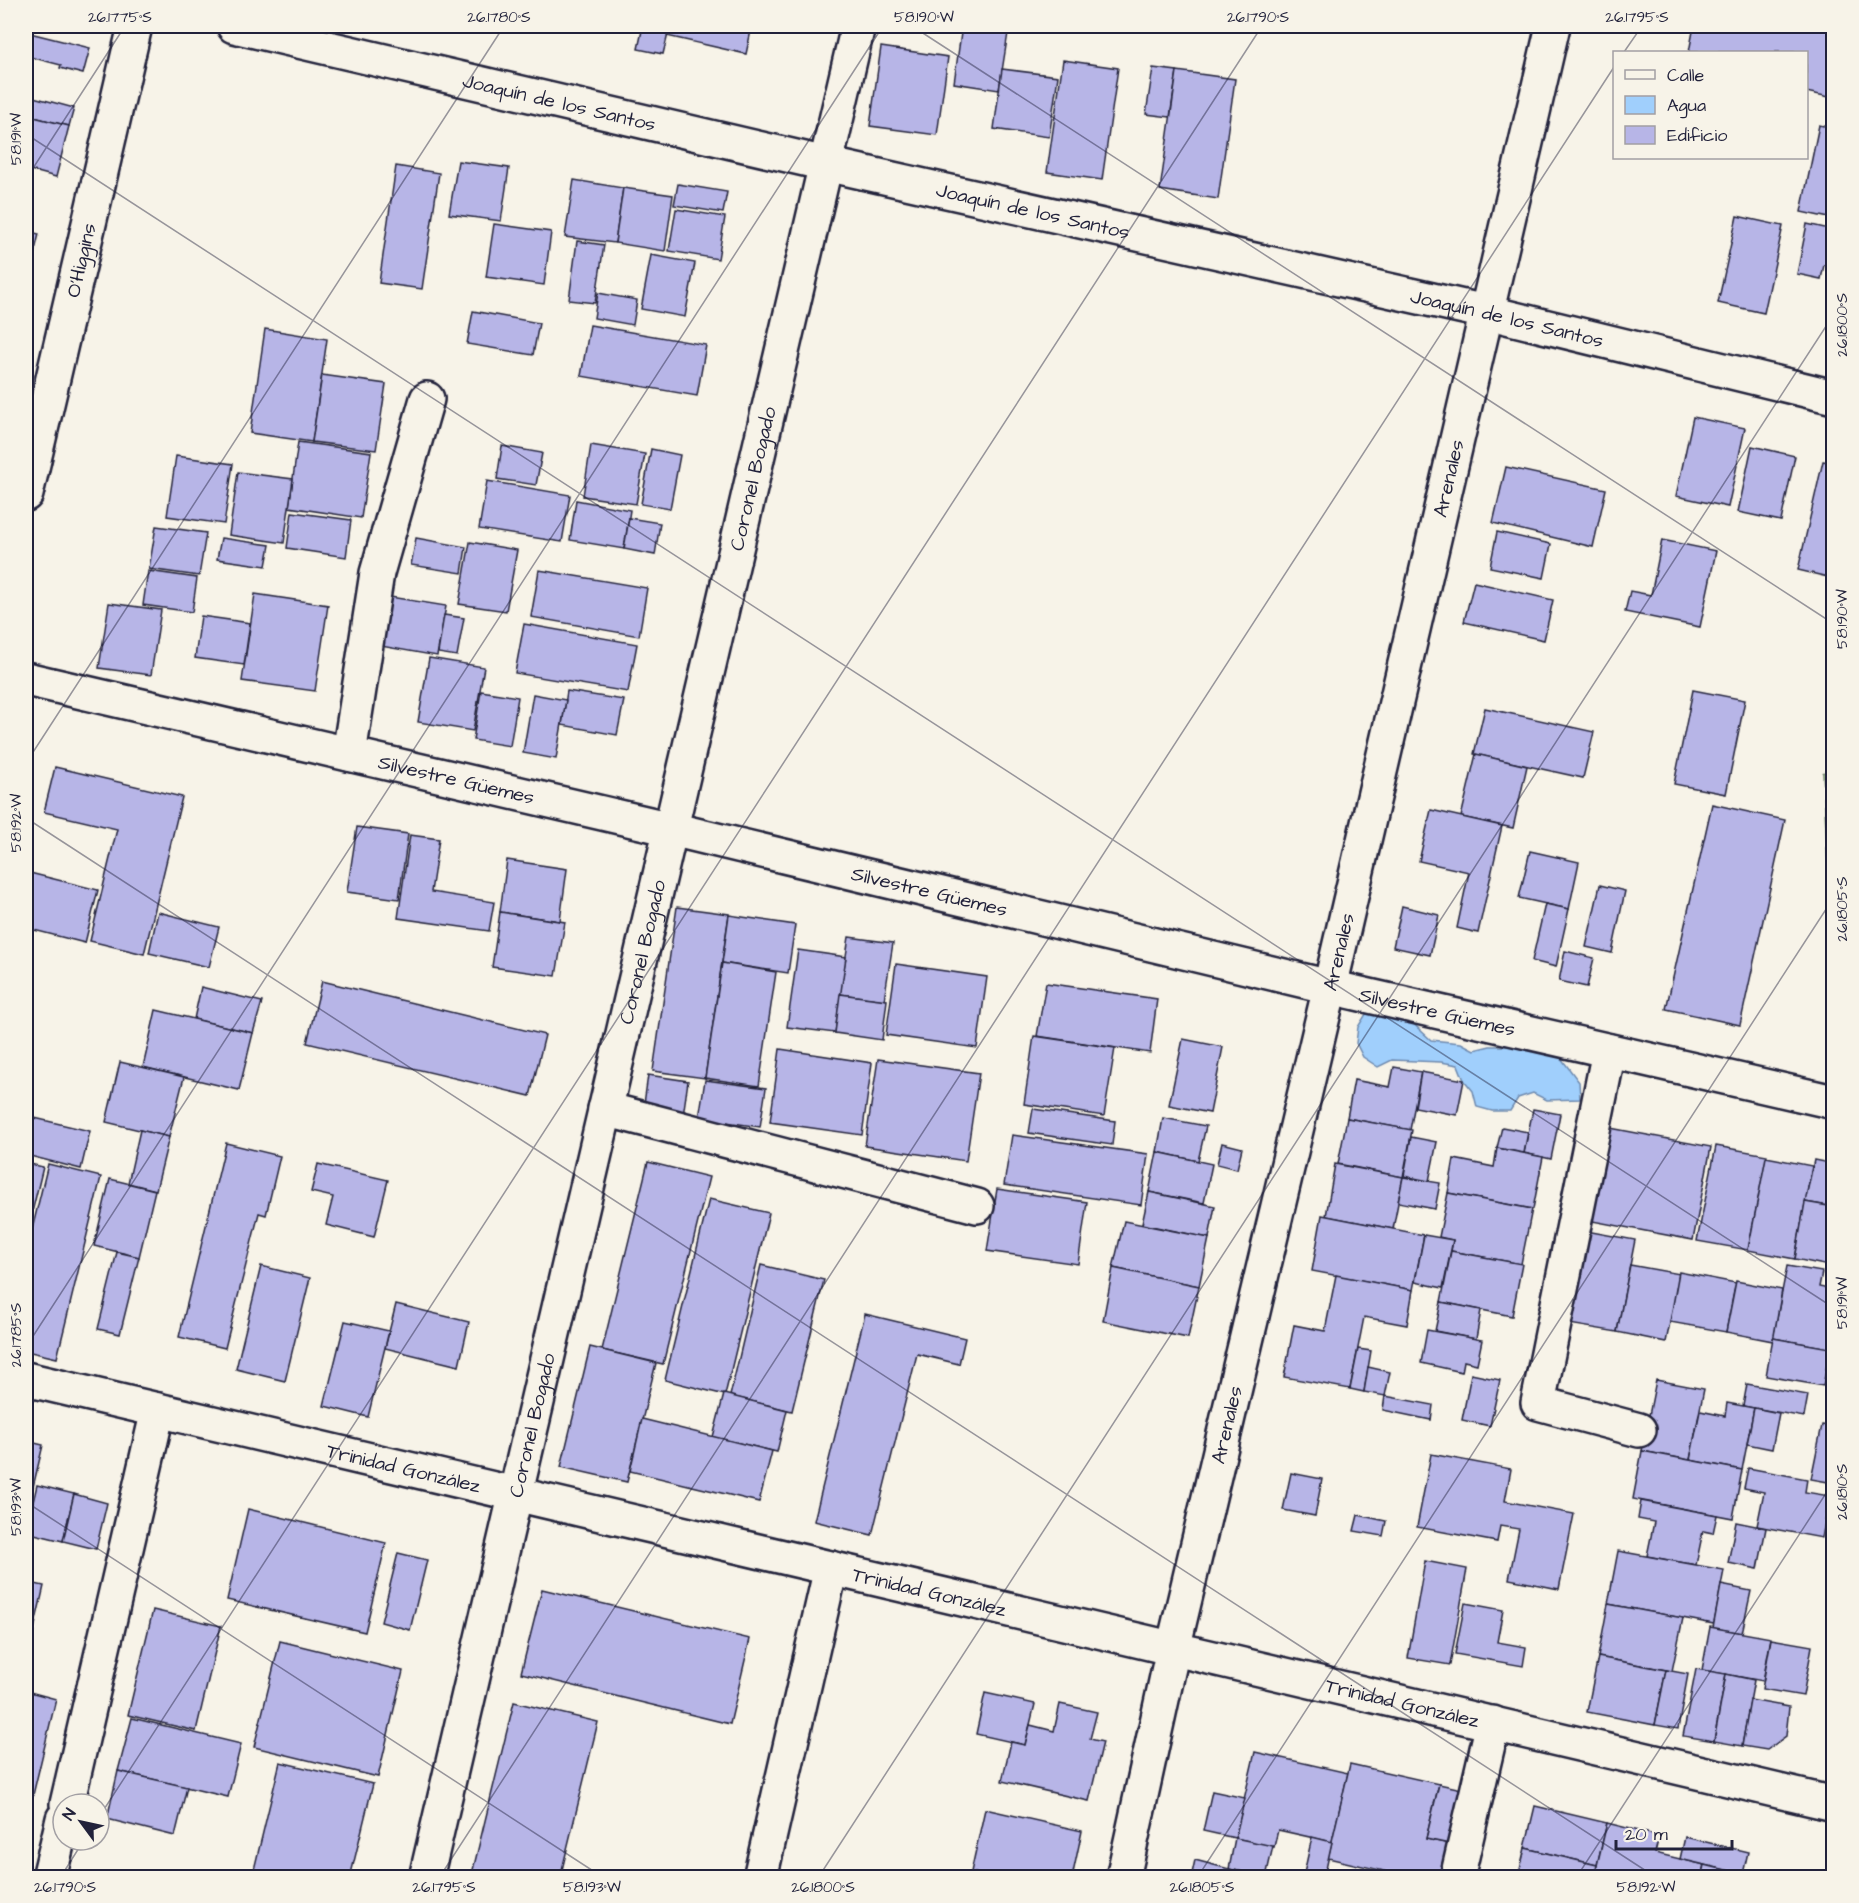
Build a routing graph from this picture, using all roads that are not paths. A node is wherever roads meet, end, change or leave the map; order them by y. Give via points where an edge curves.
1 (135, 26) edge
2 (234, 26) edge
3 (858, 26) edge
4 (1553, 26) edge
5 (826, 164) junction
6 (1486, 312) junction
7 (1833, 397) edge
8 (427, 399) dead end
9 (26, 494) edge
10 (26, 679) edge
11 (349, 754) junction
12 (671, 829) junction
13 (1330, 987) junction
14 (1609, 1050) junction
15 (1833, 1102) edge
16 (605, 1109) junction
17 (977, 1206) dead end
18 (26, 1379) edge
19 (159, 1410) junction
20 (1639, 1430) dead end
21 (516, 1494) junction
22 (831, 1568) junction
23 (1173, 1649) junction
24 (1493, 1723) junction
25 (70, 1792) edge
26 (1833, 1804) edge
27 (56, 1852) edge
28 (50, 1878) edge
29 (426, 1878) edge
30 (760, 1878) edge
31 (1123, 1878) edge
32 (1457, 1878) edge

1 - 9 street, O'Higgins
2 - 5 street, Joaquín de los Santos
3 - 5 street, Coronel Bogado
4 - 6 street, Arenales
5 - 6 street, Joaquín de los Santos
5 - 12 street, Coronel Bogado
6 - 7 street, Joaquín de los Santos
6 - 13 street, Arenales
8 - 11 street via 377,573
10 - 11 street, Silvestre Güemes
11 - 12 street, Silvestre Güemes
12 - 13 street, Silvestre Güemes
12 - 16 street, Coronel Bogado
13 - 14 street, Silvestre Güemes
13 - 23 street, Arenales
14 - 15 street, Silvestre Güemes
14 - 20 street via 1538,1403
16 - 17 street
16 - 21 street, Coronel Bogado
18 - 19 street, Trinidad González
19 - 21 street, Trinidad González
19 - 25 street
21 - 22 street, Trinidad González
21 - 29 street, Coronel Bogado
22 - 23 street, Trinidad González
22 - 30 street
23 - 24 street, Trinidad González
23 - 31 street, Arenales
24 - 26 street, Trinidad González
24 - 32 street
27 - 28 street

